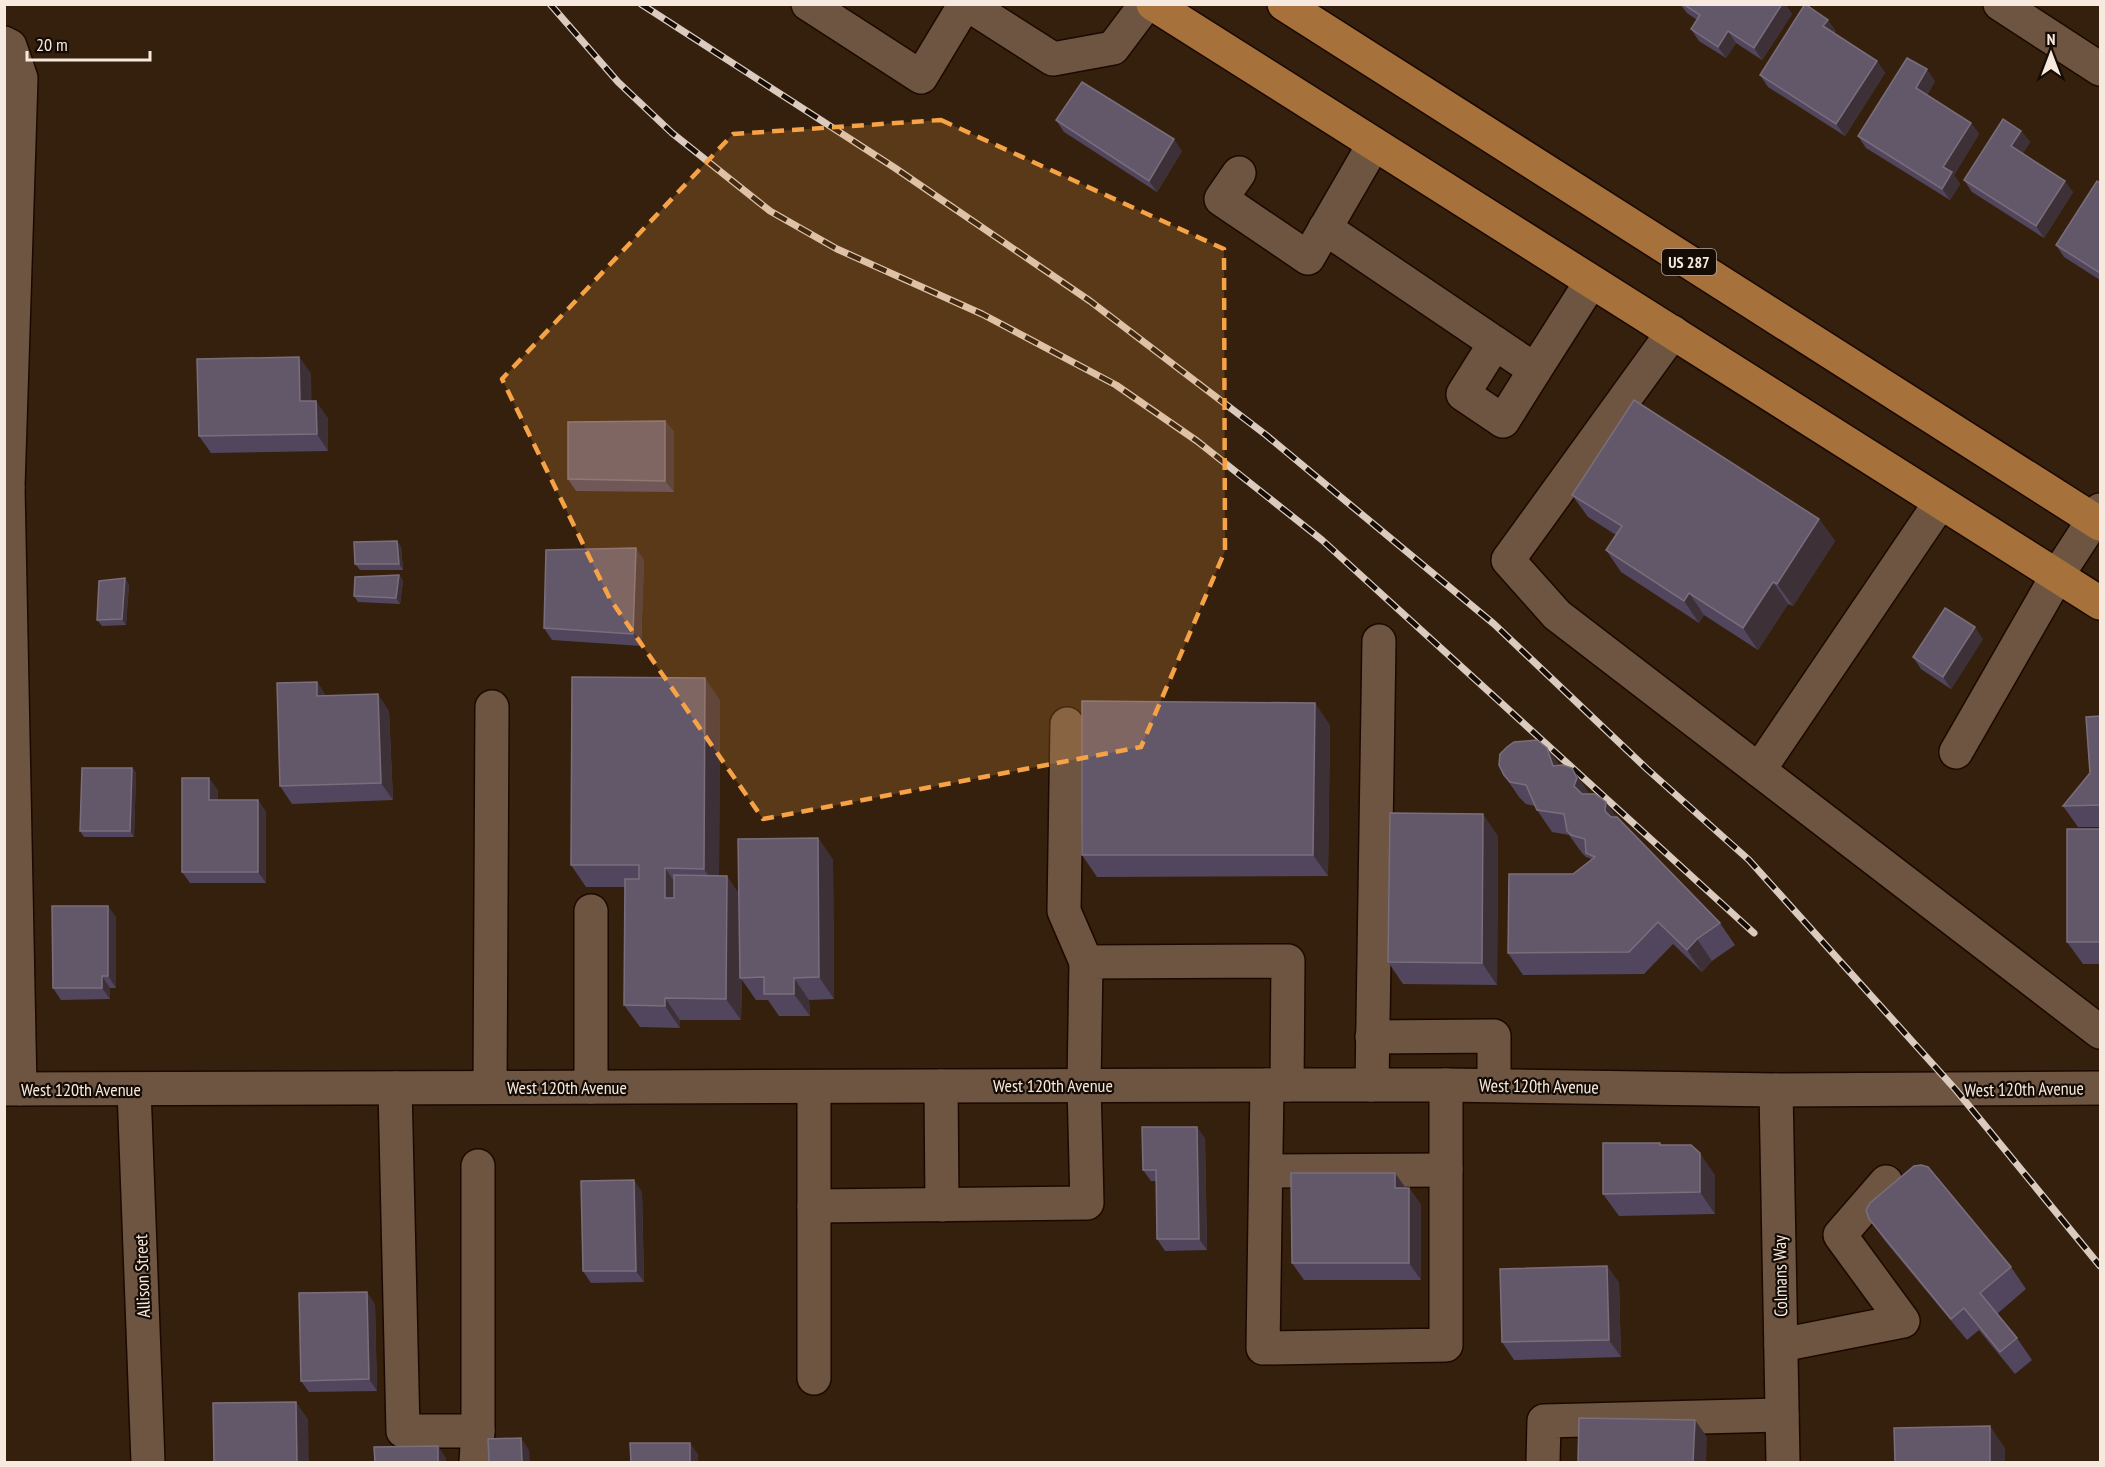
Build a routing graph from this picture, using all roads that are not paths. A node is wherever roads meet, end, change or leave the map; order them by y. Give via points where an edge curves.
1 (807, 4) edge
2 (966, 4) edge
3 (1146, 4) edge
4 (1153, 4) edge
5 (1284, 4) edge
6 (2000, 4) edge
7 (4, 44) edge
8 (2100, 69) edge
9 (1374, 144) junction
10 (1239, 173) dead end
11 (1325, 228) junction
12 (1592, 282) junction
13 (1673, 332) junction
14 (1495, 343) junction
15 (1535, 370) junction
16 (6, 487) edge
17 (1940, 503) junction
18 (2098, 518) edge
19 (2057, 576) junction
20 (2100, 603) edge
21 (1379, 641) dead end
22 (492, 707) dead end
23 (1067, 724) dead end
24 (1956, 752) dead end
25 (1759, 770) junction
26 (591, 911) dead end
27 (1086, 962) junction
28 (2100, 1032) edge
29 (1372, 1037) junction
30 (1084, 1085) junction
31 (1277, 1085) junction
32 (1372, 1085) junction
33 (1446, 1085) junction
34 (1494, 1085) junction
35 (940, 1086) junction
36 (490, 1087) junction
37 (591, 1087) junction
38 (814, 1087) junction
39 (395, 1088) junction
40 (2100, 1088) edge
41 (12, 1089) edge
42 (134, 1089) junction
43 (1776, 1090) junction
44 (478, 1166) dead end
45 (1446, 1170) junction
46 (1266, 1171) junction
47 (1886, 1182) dead end
48 (942, 1205) junction
49 (814, 1206) junction
50 (1781, 1344) junction
51 (814, 1378) dead end
52 (1782, 1416) junction
53 (477, 1447) edge
54 (148, 1462) edge
55 (1543, 1462) edge
56 (1783, 1462) edge

1 - 2 street via 921,77
2 - 3 street via 1053,59 1113,48
4 - 9 main road
5 - 18 main road, US 287
6 - 8 street
7 - 16 street via 10,46 21,78
9 - 11 street
9 - 12 main road
10 - 11 street via 1221,199 1308,258
11 - 14 street
12 - 13 main road
12 - 15 street
13 - 17 main road
13 - 25 street via 1508,560 1557,615
14 - 15 street
14 - 15 street via 1463,394 1503,421
16 - 41 street
17 - 19 main road
17 - 25 street
18 - 19 street
19 - 20 main road
19 - 24 street
21 - 29 street
22 - 36 street
23 - 27 street via 1064,911
25 - 28 street
26 - 37 street
27 - 30 street
27 - 31 street via 1288,961
29 - 32 street
29 - 34 street via 1494,1036
30 - 31 street, West 120th Avenue
30 - 35 street, West 120th Avenue
30 - 48 street via 1087,1203
31 - 32 street, West 120th Avenue
31 - 46 street
32 - 33 street, West 120th Avenue
33 - 34 street, West 120th Avenue
33 - 45 street
34 - 43 street, West 120th Avenue
35 - 38 street, West 120th Avenue
35 - 48 street
36 - 37 street, West 120th Avenue
36 - 39 street, West 120th Avenue
37 - 38 street, West 120th Avenue
38 - 49 street
39 - 42 street, West 120th Avenue
39 - 53 street via 403,1431
40 - 43 street, West 120th Avenue
41 - 42 street, West 120th Avenue
42 - 54 street, Allison Street
43 - 50 street, Colmans Way
44 - 53 street
45 - 46 street
45 - 46 street via 1446,1344 1263,1348
47 - 50 street via 1840,1235 1903,1321
48 - 49 street
49 - 51 street
50 - 52 street, Colmans Way
52 - 55 street via 1544,1421
52 - 56 street, Colmans Way

